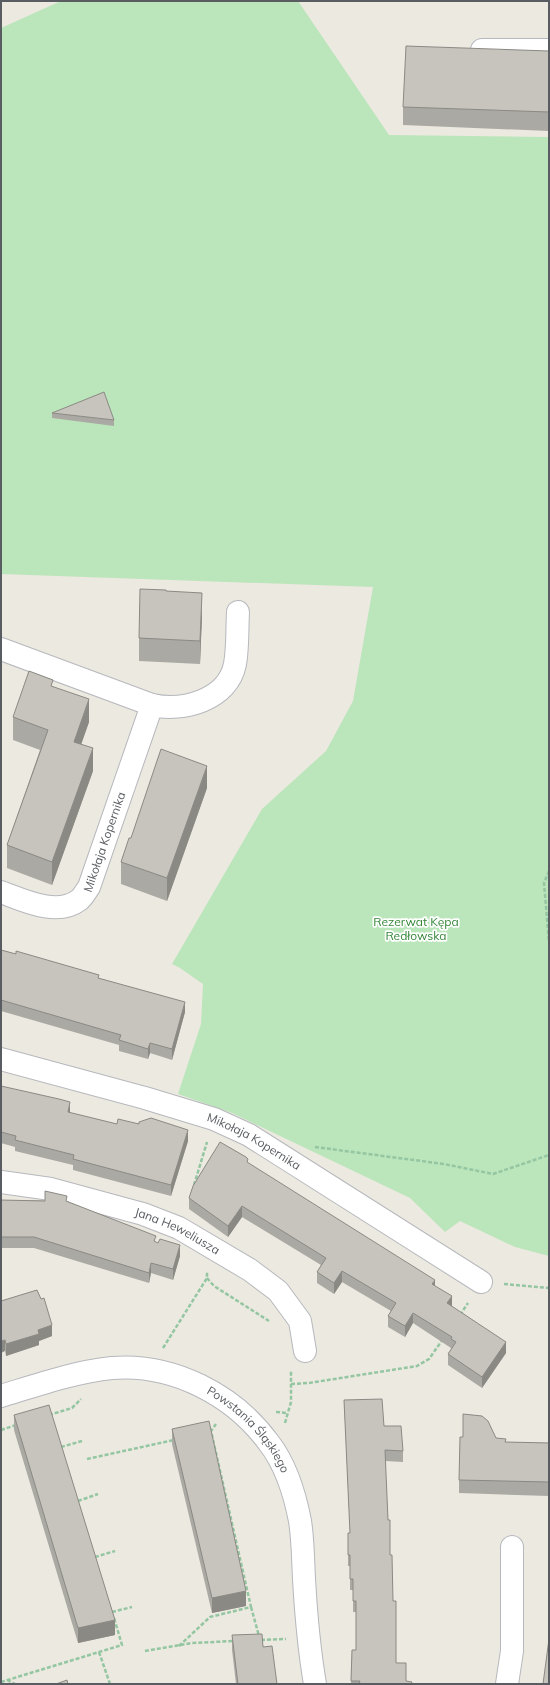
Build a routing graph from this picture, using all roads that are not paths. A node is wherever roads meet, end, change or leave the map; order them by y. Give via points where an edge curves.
1 (461, 50) edge
2 (549, 50) edge
3 (238, 612) dead end
4 (1, 649) edge
5 (152, 705) junction
6 (1, 892) edge
7 (1, 1059) edge
8 (1, 1182) edge
9 (482, 1282) road end
10 (298, 1357) road end
11 (1, 1396) edge
12 (512, 1547) dead end
13 (314, 1684) edge
14 (507, 1684) edge

1 - 2 street
3 - 5 street via 235,665 228,681 215,694 199,703 179,708
4 - 5 street
5 - 6 street, Mikołaja Kopernika via 89,887 80,899 72,904 45,906
7 - 9 street, Mikołaja Kopernika via 214,1119 249,1135
8 - 10 street, Jana Heweliusza via 50,1189 143,1214 179,1228 250,1270 278,1291 300,1321
11 - 13 street, Powstania Śląskiego via 63,1377 113,1368 146,1369 182,1376 243,1412 270,1443 293,1493 300,1522 308,1639
12 - 14 street via 512,1651

